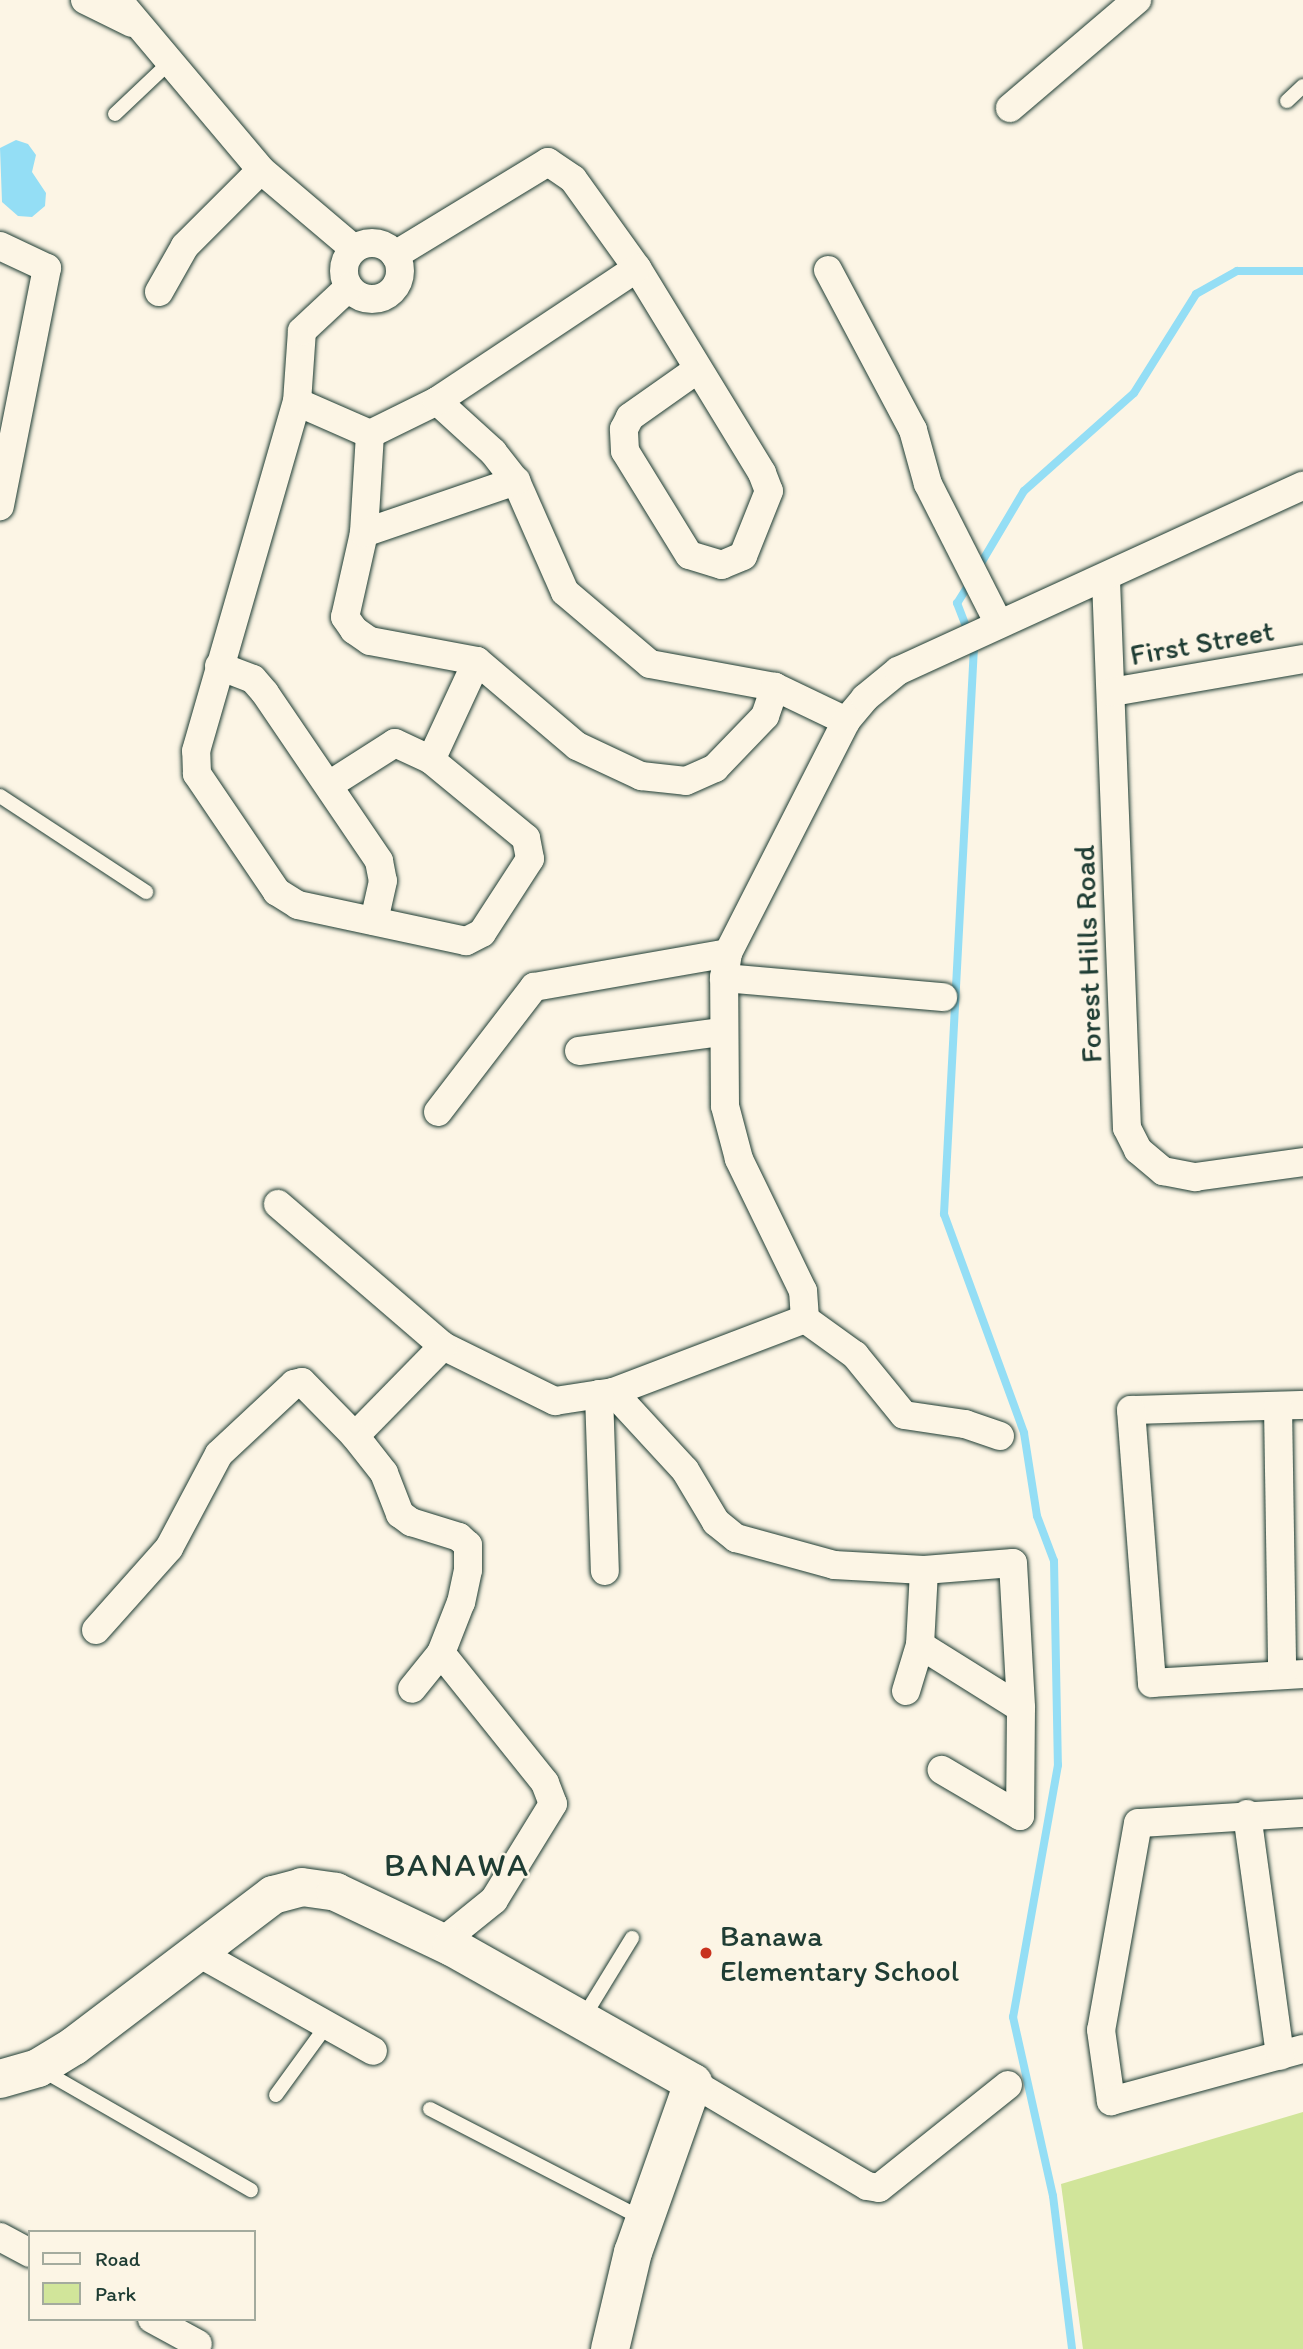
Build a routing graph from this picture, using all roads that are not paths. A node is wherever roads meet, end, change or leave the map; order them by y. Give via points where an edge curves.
1 (85, 0) edge
2 (118, 0) edge
3 (1137, 0) edge
4 (141, 27) junction
5 (170, 62) junction
6 (1303, 86) edge
7 (1287, 101) dead end
8 (1010, 108) dead end
9 (115, 114) dead end
10 (261, 170) junction
11 (0, 246) edge
12 (354, 249) junction
13 (395, 254) junction
14 (637, 268) junction
15 (828, 270) dead end
16 (349, 287) junction
17 (159, 292) dead end
18 (698, 369) junction
19 (437, 401) junction
20 (297, 402) junction
21 (370, 434) junction
22 (516, 481) junction
23 (1303, 486) edge
24 (0, 506) edge
25 (364, 533) junction
26 (1106, 579) junction
27 (994, 626) junction
28 (1303, 659) edge
29 (477, 660) junction
30 (219, 666) junction
31 (775, 687) junction
32 (1112, 692) junction
33 (846, 721) junction
34 (431, 760) junction
35 (329, 785) junction
36 (0, 796) edge
37 (146, 892) dead end
38 (374, 921) junction
39 (726, 966) junction
40 (943, 997) dead end
41 (722, 1032) junction
42 (579, 1051) dead end
43 (438, 1112) dead end
44 (1303, 1162) edge
45 (278, 1204) dead end
46 (805, 1319) junction
47 (443, 1346) junction
48 (606, 1393) junction
49 (1291, 1405) edge
50 (355, 1436) junction
51 (1000, 1436) dead end
52 (924, 1570) junction
53 (606, 1571) dead end
54 (96, 1630) dead end
55 (920, 1645) junction
56 (441, 1653) junction
57 (1292, 1675) edge
58 (412, 1689) dead end
59 (906, 1691) dead end
60 (1021, 1709) junction
61 (942, 1770) dead end
62 (1303, 1813) edge
63 (1247, 1814) junction
64 (632, 1938) dead end
65 (442, 1942) junction
66 (195, 1951) junction
67 (582, 2020) junction
68 (327, 2025) junction
69 (373, 2051) dead end
70 (1292, 2053) edge
71 (11, 2080) edge
72 (693, 2082) junction
73 (1008, 2085) dead end
74 (276, 2095) dead end
75 (430, 2109) dead end
76 (251, 2190) dead end
77 (644, 2220) junction
78 (0, 2237) edge
79 (28, 2252) edge
80 (156, 2321) edge
81 (198, 2344) dead end
82 (610, 2349) edge

1 - 4 street
2 - 4 street
3 - 8 street
4 - 5 street
5 - 9 lane
5 - 10 street
6 - 7 lane
10 - 12 street
10 - 17 street via 185,246
11 - 24 street via 47,268
12 - 13 street via 368,243 383,245
12 - 16 street via 344,273
13 - 14 street via 548,162 573,179
13 - 16 street via 401,272 387,293 380,298 362,298
14 - 18 street
14 - 19 street
15 - 27 street via 913,430 928,484 974,573
16 - 20 street via 302,331
18 - 18 street via 769,491 743,556 722,565 690,555 625,451 624,429 630,417
19 - 21 street
19 - 22 street via 493,452
20 - 21 street
20 - 30 street
21 - 25 street
22 - 25 street
22 - 31 street via 565,592 650,664
23 - 26 street
25 - 29 street via 345,617 354,631 370,641
26 - 27 street
26 - 32 street, Forest Hills Road
27 - 33 street via 898,671
28 - 32 street, First Street
29 - 31 street via 577,746 607,764 641,776 686,780 715,768 765,716
29 - 34 street
30 - 35 street via 253,679
30 - 38 street via 195,751 197,774 277,892 298,905
31 - 33 street
32 - 44 street, Forest Hills Road via 1126,1128 1138,1150 1163,1171 1195,1177
33 - 39 street
34 - 35 street via 395,743
34 - 38 street via 526,838 530,859 482,933 466,941
35 - 38 street via 379,861 383,881
36 - 37 lane
39 - 40 street
39 - 41 street
39 - 43 street via 534,987
41 - 42 street
41 - 46 street via 725,1106 739,1159 803,1291
45 - 47 street via 417,1319
46 - 48 street
46 - 51 street via 855,1355 904,1415 965,1424
47 - 48 street via 555,1401
47 - 50 street
48 - 52 street via 685,1471 716,1522 736,1538 834,1565
48 - 53 street
49 - 57 street
49 - 57 street via 1131,1410 1152,1683
50 - 54 street via 302,1382 294,1384 219,1454 169,1548
50 - 56 street via 384,1472 400,1514 411,1522 459,1536 468,1545 461,1602
52 - 55 street
52 - 60 street via 1013,1563
55 - 59 street
55 - 60 street
56 - 58 street
56 - 65 street via 548,1790 546,1821 494,1900
60 - 61 street via 1020,1816
62 - 63 street
63 - 70 street
63 - 70 street via 1138,1824 1101,2030 1111,2101
64 - 67 lane
65 - 66 street via 336,1892 302,1887 273,1895
65 - 67 street
66 - 68 street
66 - 71 street via 74,2046
67 - 72 street
68 - 69 street
68 - 74 lane
71 - 76 lane
72 - 73 street via 867,2186 880,2188
72 - 77 street
75 - 77 lane
77 - 82 street
78 - 79 street
80 - 81 street

